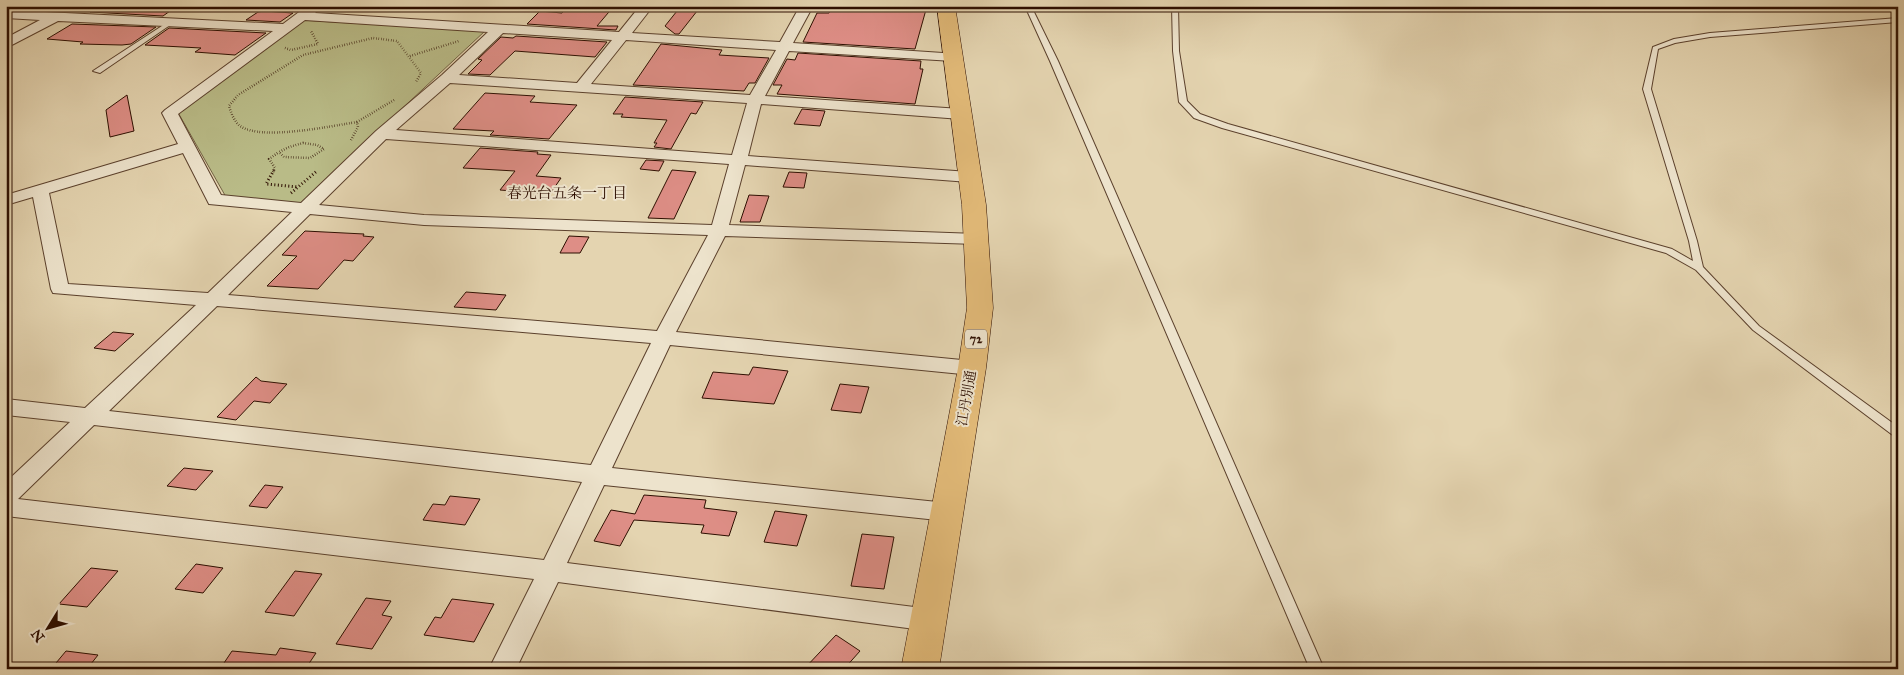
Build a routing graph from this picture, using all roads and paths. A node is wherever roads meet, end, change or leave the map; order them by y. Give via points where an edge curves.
1 (75, 6) edge
2 (647, 6) edge
3 (807, 6) edge
4 (946, 6) edge
5 (1028, 6) edge
6 (1175, 6) edge
7 (312, 13) edge
8 (6, 14) edge
9 (56, 17) junction
10 (1898, 20) edge
11 (170, 22) junction
12 (285, 28) junction
13 (494, 28) junction
14 (623, 36) junction
15 (6, 44) edge
16 (318, 44) junction
17 (262, 46) junction
18 (784, 46) junction
19 (323, 50) junction
20 (410, 56) junction
21 (953, 57) junction
22 (97, 71) dead end
23 (447, 78) junction
24 (415, 83) dead end
25 (580, 88) junction
26 (400, 96) dead end
27 (755, 100) junction
28 (961, 114) junction
29 (358, 122) junction
30 (382, 134) junction
31 (347, 145) dead end
32 (188, 146) junction
33 (279, 152) junction
34 (737, 159) junction
35 (324, 166) dead end
36 (969, 177) junction
37 (297, 187) junction
38 (327, 188) junction
39 (40, 190) junction
40 (6, 200) edge
41 (279, 206) junction
42 (307, 208) junction
43 (718, 231) junction
44 (977, 239) junction
45 (1699, 268) junction
46 (213, 299) junction
47 (664, 337) junction
48 (972, 368) junction
49 (6, 407) edge
50 (89, 416) junction
51 (1898, 433) edge
52 (597, 475) junction
53 (6, 496) edge
54 (6, 507) edge
55 (947, 512) junction
56 (552, 571) junction
57 (930, 620) junction
58 (502, 669) edge
59 (920, 669) edge
60 (1317, 669) edge

1 - 9 street
2 - 14 street
3 - 18 street
4 - 21 main road, 江丹別通 / 72
5 - 60 lane
6 - 45 lane via 1176,50 1183,102 1197,116 1669,251
7 - 12 street
7 - 13 street
7 - 16 path via 308,26
8 - 9 street
9 - 11 street
9 - 15 street
10 - 45 lane via 1710,35 1655,48 1647,89
11 - 12 street
11 - 22 lane
12 - 17 street
13 - 14 street
13 - 20 path
13 - 23 street
14 - 18 street
14 - 25 street
16 - 17 path via 291,50
16 - 19 path
17 - 32 street via 170,113
18 - 21 street
18 - 27 street
19 - 20 path via 386,38 398,40
19 - 29 path via 303,55 238,95 229,106 233,119 244,129 269,133
20 - 24 path via 421,73
21 - 28 main road, 江丹別通 / 72
23 - 25 street
23 - 30 street
25 - 27 street
26 - 29 path
27 - 28 street
27 - 34 street
28 - 36 main road, 江丹別通 / 72
29 - 31 path
30 - 34 street
30 - 38 street
32 - 39 street
32 - 41 street via 215,200
33 - 33 path via 303,141 324,149 310,158 284,157
33 - 37 path via 270,159 275,168 266,184
34 - 36 street
34 - 43 street
35 - 37 path
36 - 44 main road, 江丹別通 / 72
37 - 38 path
37 - 41 path
38 - 42 street
39 - 40 street
39 - 46 street via 60,289
41 - 42 street
42 - 43 street via 424,220
42 - 46 street
43 - 44 street
43 - 47 street
44 - 48 main road, 江丹別通 / 72 via 980,308
45 - 51 lane via 1756,328
46 - 47 street
46 - 50 street
47 - 48 street
47 - 52 street
48 - 55 main road, 江丹別通 / 72
49 - 50 street
50 - 52 street
50 - 53 street
52 - 55 street
52 - 56 street
54 - 56 street
55 - 57 main road, 江丹別通 / 72
56 - 57 street
56 - 58 street
57 - 59 main road, 江丹別通 / 72

